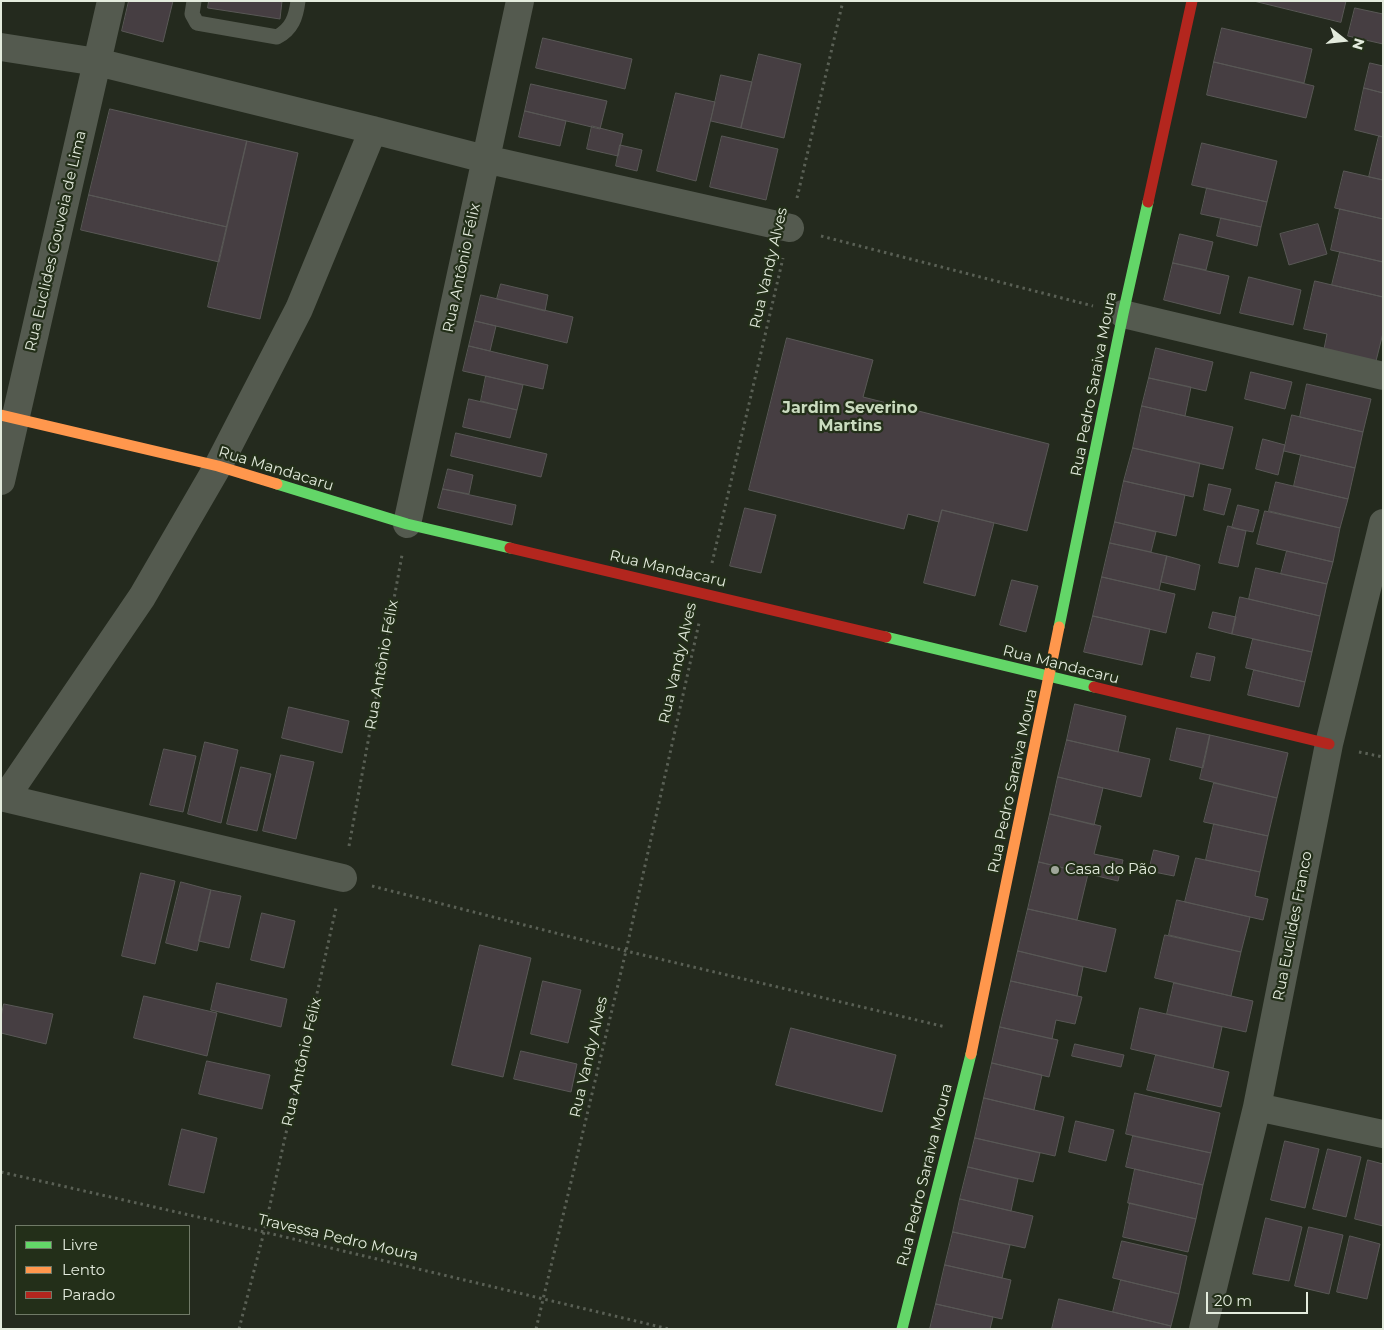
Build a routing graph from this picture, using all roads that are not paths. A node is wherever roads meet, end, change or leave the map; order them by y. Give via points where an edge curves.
1 (111, 1) edge
2 (194, 1) edge
3 (298, 1) edge
4 (520, 1) edge
5 (1192, 1) edge
6 (1, 47) edge
7 (97, 62) junction
8 (373, 130) junction
9 (485, 159) junction
10 (790, 228) road end
11 (1123, 314) junction
12 (1383, 376) edge
13 (9, 417) edge
14 (218, 466) junction
15 (1, 481) edge
16 (1383, 523) edge
17 (407, 524) junction
18 (1050, 677) junction
19 (1329, 744) junction
20 (3, 798) edge
21 (343, 878) road end
22 (1257, 1107) junction
23 (1383, 1134) edge
24 (902, 1329) edge
25 (1203, 1329) edge

1 - 7 street, Rua Euclides Gouveia de Lima
2 - 3 lane via 192,14 197,23 277,37 290,27
4 - 9 street, Rua Antônio Félix
5 - 11 street, Rua Pedro Saraiva Moura
6 - 7 street
7 - 8 street
7 - 13 street, Rua Euclides Gouveia de Lima
8 - 9 street
8 - 14 street via 299,310
9 - 10 street
9 - 17 street, Rua Antônio Félix
11 - 12 street
11 - 18 street, Rua Pedro Saraiva Moura
13 - 14 street, Rua Mandacaru
13 - 15 street, Rua Euclides Gouveia de Lima
14 - 17 street, Rua Mandacaru
14 - 20 street via 142,597
16 - 19 street, Rua Euclides Franco
17 - 18 street, Rua Mandacaru
18 - 19 street, Rua Mandacaru
18 - 24 street, Rua Pedro Saraiva Moura via 976,1034
19 - 22 street, Rua Euclides Franco
20 - 21 street
22 - 23 street
22 - 25 street, Rua Euclides Franco

